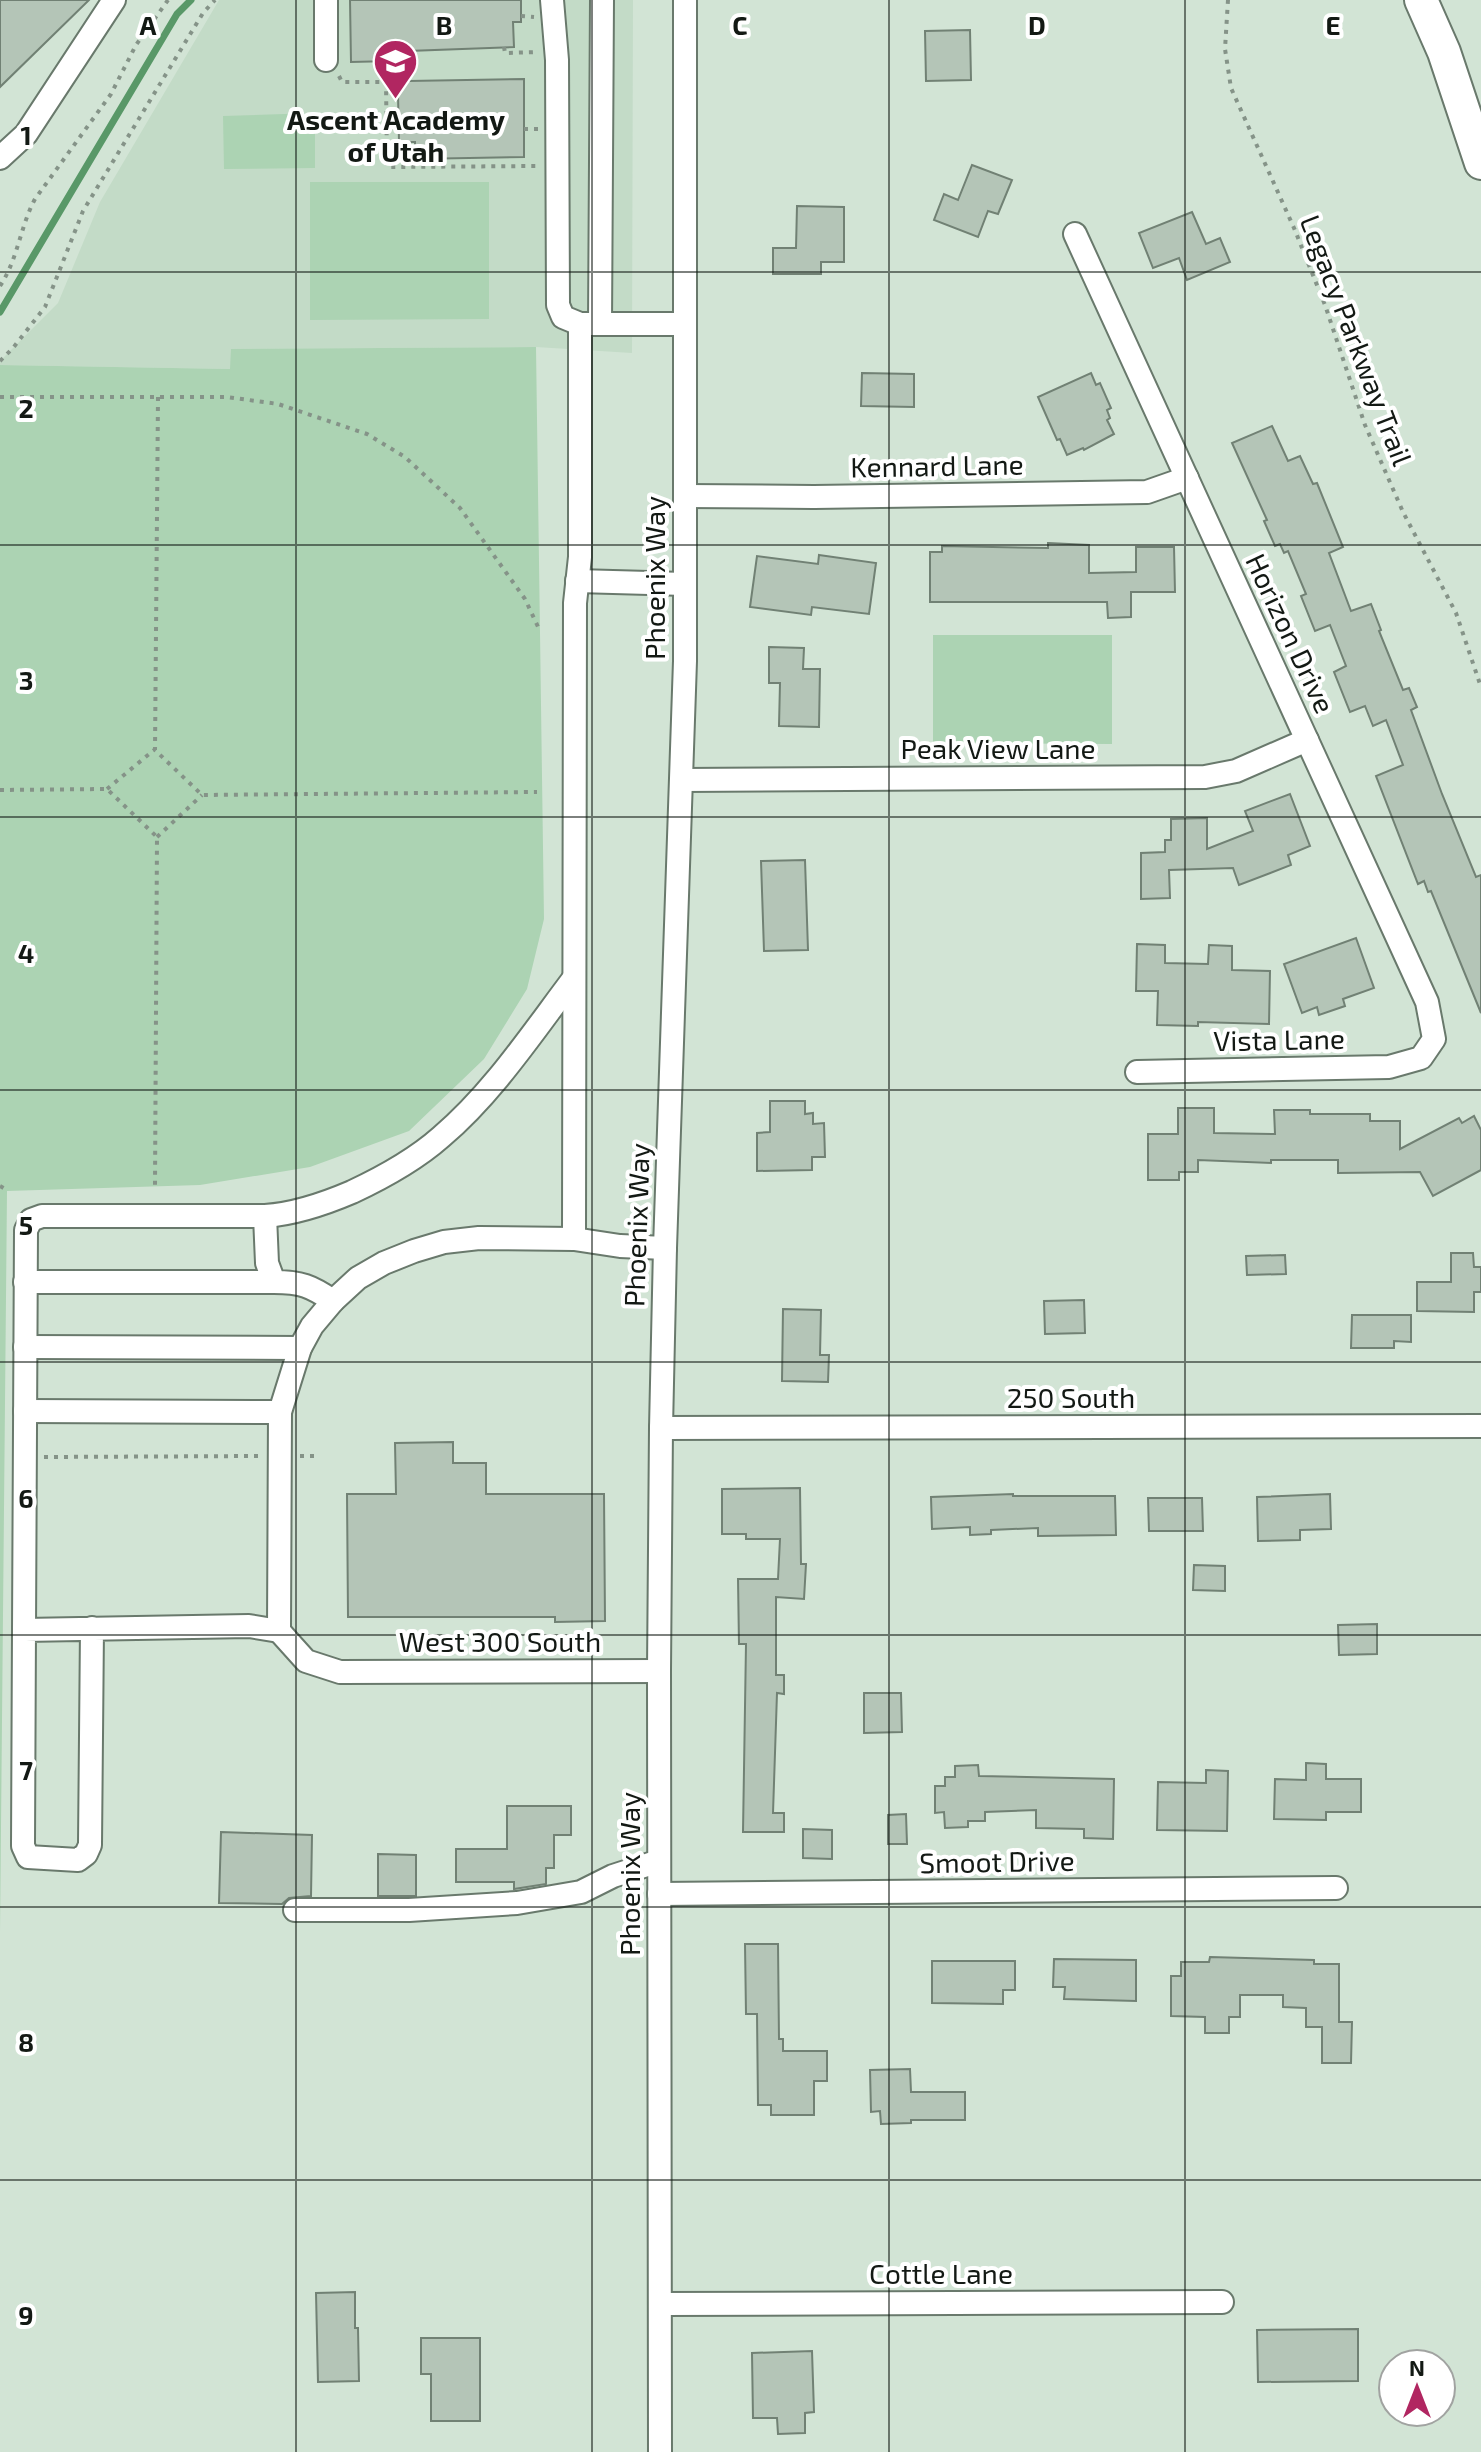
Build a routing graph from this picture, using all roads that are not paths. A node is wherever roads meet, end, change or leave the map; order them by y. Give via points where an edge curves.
1 (114, 0) edge
2 (326, 0) edge
3 (552, 0) edge
4 (602, 0) edge
5 (685, 0) edge
6 (1421, 0) edge
7 (331, 65) road end
8 (0, 158) edge
9 (1481, 163) edge
10 (1075, 234) dead end
11 (590, 324) junction
12 (685, 324) junction
13 (1187, 478) junction
14 (685, 496) junction
15 (577, 581) junction
16 (685, 584) junction
17 (1307, 740) junction
18 (682, 780) junction
19 (574, 978) junction
20 (1421, 1058) joint
21 (1137, 1072) dead end
22 (265, 1216) junction
23 (574, 1239) junction
24 (665, 1248) junction
25 (25, 1282) junction
26 (274, 1282) junction
27 (333, 1301) junction
28 (25, 1347) junction
29 (300, 1348) junction
30 (25, 1411) junction
31 (280, 1412) junction
32 (1481, 1426) edge
33 (661, 1428) junction
34 (92, 1628) junction
35 (24, 1630) junction
36 (279, 1631) junction
37 (659, 1671) junction
38 (659, 1861) junction
39 (1336, 1888) dead end
40 (659, 1894) junction
41 (295, 1910) dead end
42 (1222, 2302) dead end
43 (660, 2304) junction
44 (660, 2452) edge

1 - 8 street via 26,134
2 - 7 street
3 - 11 street via 558,305 563,317
4 - 11 street
5 - 12 street, Phoenix Way
6 - 9 highway
10 - 13 street, Horizon Drive
11 - 12 street
11 - 15 street
12 - 14 street, Phoenix Way
13 - 14 street, Kennard Lane via 1147,492
13 - 17 street, Horizon Drive
14 - 16 street, Phoenix Way
15 - 16 street
15 - 19 street
16 - 18 street, Phoenix Way
17 - 18 street, Peak View Lane via 1236,771 1205,777
17 - 20 street, Horizon Drive via 1427,1002 1434,1039
18 - 24 street, Phoenix Way
19 - 22 street via 488,1089 442,1137 372,1183 337,1199
19 - 23 street
20 - 21 street, Vista Lane via 1389,1067
22 - 25 street via 42,1216 31,1220 26,1230
22 - 26 street via 267,1263
23 - 24 street
23 - 27 street via 444,1242 384,1263
24 - 33 street, Phoenix Way
25 - 26 street
25 - 28 street
26 - 27 street via 313,1287
27 - 29 street
28 - 29 street
28 - 30 street
29 - 31 street
30 - 31 street
30 - 35 street
31 - 36 street
32 - 33 street, 250 South
33 - 37 street, Phoenix Way
34 - 35 street
34 - 35 street via 90,1845 78,1860 28,1857 23,1846
34 - 36 street via 249,1626
36 - 37 street, West 300 South via 306,1661 340,1672
37 - 38 street, Phoenix Way
38 - 40 street, Phoenix Way
38 - 41 street via 581,1892 517,1903
39 - 40 street, Smoot Drive
40 - 43 street, Phoenix Way
42 - 43 street, Cottle Lane
43 - 44 street, Phoenix Way

